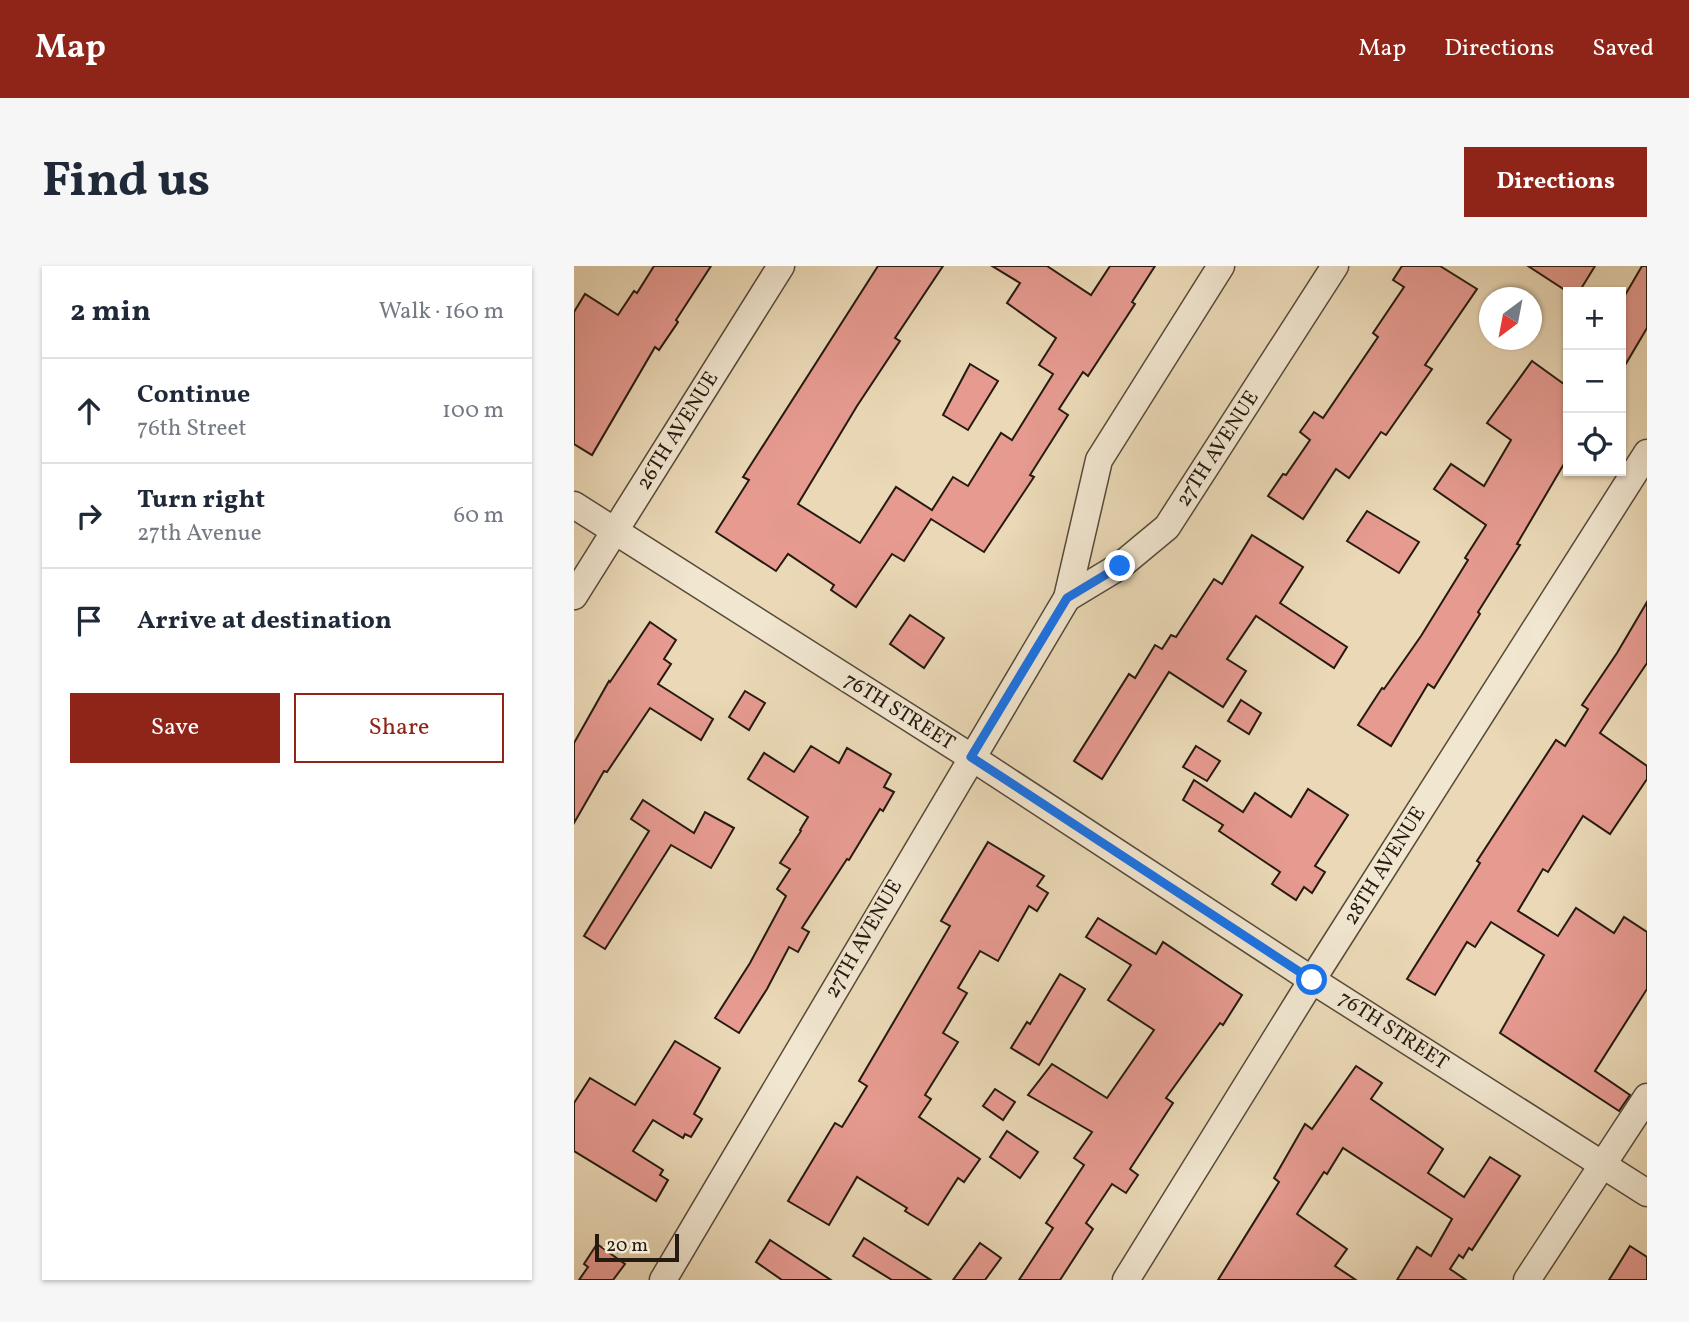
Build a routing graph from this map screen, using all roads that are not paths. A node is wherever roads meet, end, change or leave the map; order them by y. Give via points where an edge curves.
1 (781, 266) edge
2 (1221, 266) edge
3 (1335, 266) edge
4 (1647, 453) edge
5 (574, 506) edge
6 (614, 532) junction
7 (574, 596) edge
8 (1067, 598) junction
9 (971, 757) junction
10 (1312, 980) junction
11 (1647, 1097) edge
12 (1603, 1166) junction
13 (1647, 1193) edge
14 (663, 1280) edge
15 (1126, 1280) edge
16 (1527, 1280) edge

1 - 6 street, 26TH AVENUE
2 - 8 street, 27TH AVENUE via 1099,460
3 - 8 street, 27TH AVENUE via 1167,527 1120,566
4 - 10 street, 28TH AVENUE
5 - 6 street, 76TH STREET
6 - 7 street, 26TH AVENUE
6 - 9 street, 76TH STREET
8 - 9 street, 27TH AVENUE
9 - 10 street, 76TH STREET
9 - 14 street, 27TH AVENUE
10 - 12 street, 76TH STREET
10 - 15 street, 28TH AVENUE
11 - 12 street
12 - 13 street, 76TH STREET
12 - 16 street

